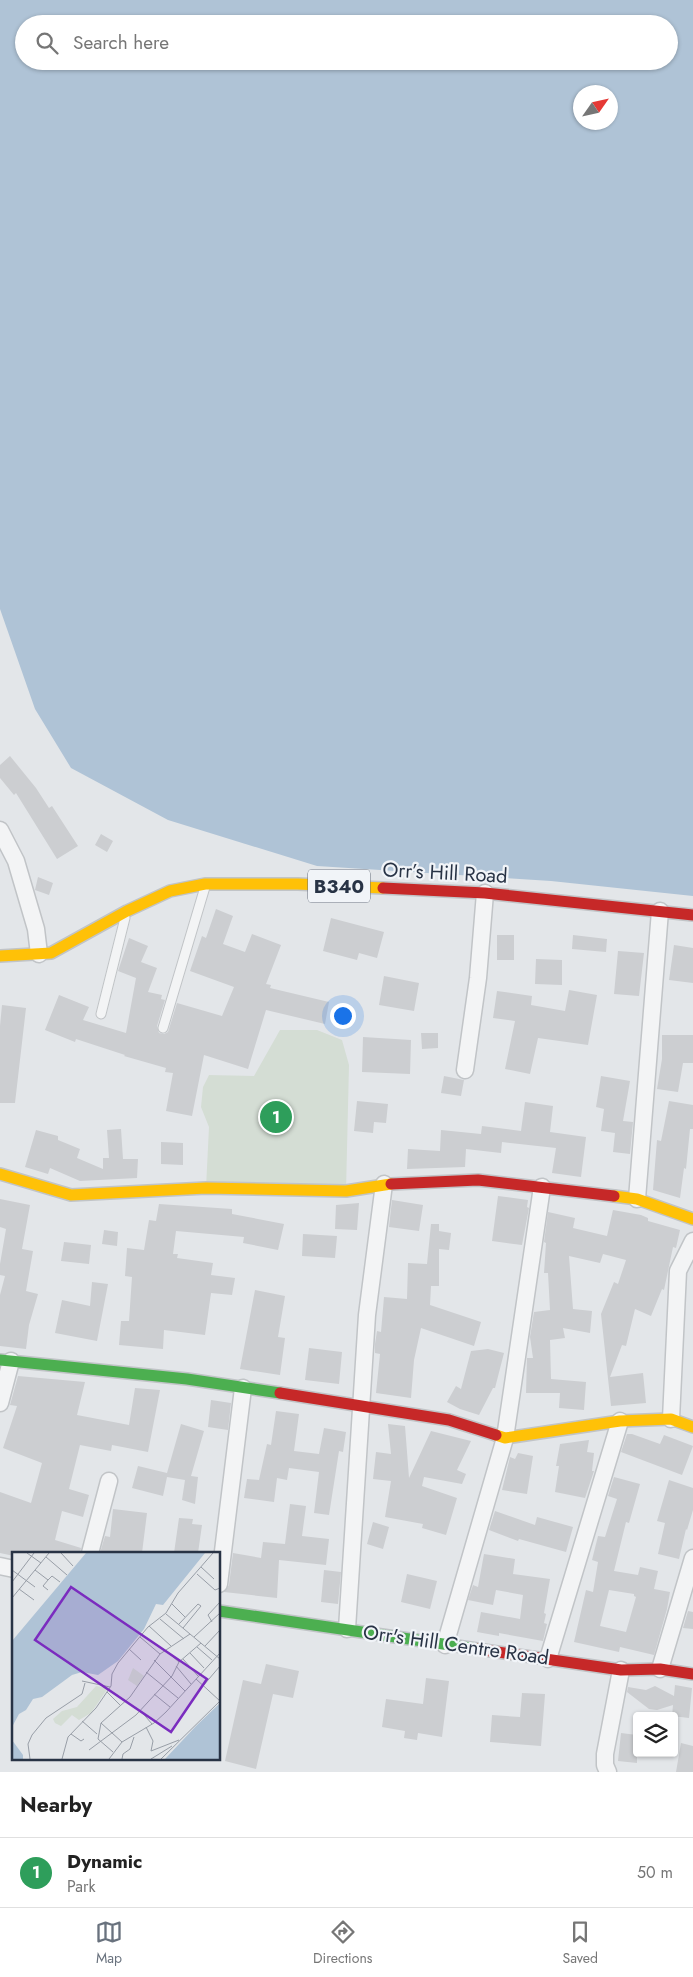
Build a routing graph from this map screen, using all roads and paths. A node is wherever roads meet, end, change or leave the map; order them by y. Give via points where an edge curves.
1 (0, 830) edge
2 (205, 884) junction
3 (485, 892) junction
4 (128, 911) junction
5 (660, 911) junction
6 (693, 915) edge
7 (40, 954) junction
8 (0, 956) edge
9 (101, 1014) dead end
10 (163, 1028) dead end
11 (466, 1070) dead end
12 (0, 1174) edge
13 (384, 1184) junction
14 (542, 1187) junction
15 (637, 1200) junction
16 (693, 1219) edge
17 (693, 1241) edge
18 (5, 1361) edge
19 (243, 1388) junction
20 (0, 1403) edge
21 (362, 1405) junction
22 (671, 1419) junction
23 (620, 1421) junction
24 (693, 1427) edge
25 (505, 1438) junction
26 (109, 1481) dead end
27 (90, 1552) edge
28 (693, 1558) edge
29 (220, 1576) edge
30 (220, 1611) edge
31 (347, 1629) junction
32 (445, 1645) junction
33 (548, 1659) junction
34 (660, 1669) junction
35 (621, 1670) junction
36 (693, 1674) edge
37 (608, 1772) edge

1 - 7 street via 16,861
2 - 3 street, Orr’s Hill Road / B340 via 298,884
2 - 4 street, Orr’s Hill Road / B340 via 170,890
2 - 10 lane
3 - 5 street, Orr’s Hill Road / B340
3 - 11 street
4 - 7 street, Orr’s Hill Road / B340 via 51,953
4 - 9 lane
5 - 6 street, Orr’s Hill Road / B340
5 - 15 street
7 - 8 street, Orr’s Hill Road / B340
12 - 13 street via 71,1195 206,1188 346,1190
13 - 14 street via 478,1180
13 - 21 street via 367,1314
14 - 15 street
14 - 25 street
15 - 16 street
17 - 22 street via 678,1271
18 - 19 street via 187,1379
18 - 20 street
19 - 21 street
19 - 29 street
21 - 25 street via 449,1420
21 - 31 street
22 - 23 street
22 - 24 street
23 - 25 street
23 - 33 street
25 - 32 street
26 - 27 street
28 - 34 street
30 - 31 street, Orr's Hill Centre Road
31 - 32 street, Orr's Hill Centre Road
32 - 33 street, Orr's Hill Centre Road
33 - 35 street, Orr's Hill Centre Road
34 - 35 street, Orr's Hill Centre Road
34 - 36 street, Orr's Hill Centre Road
35 - 37 street via 605,1754

